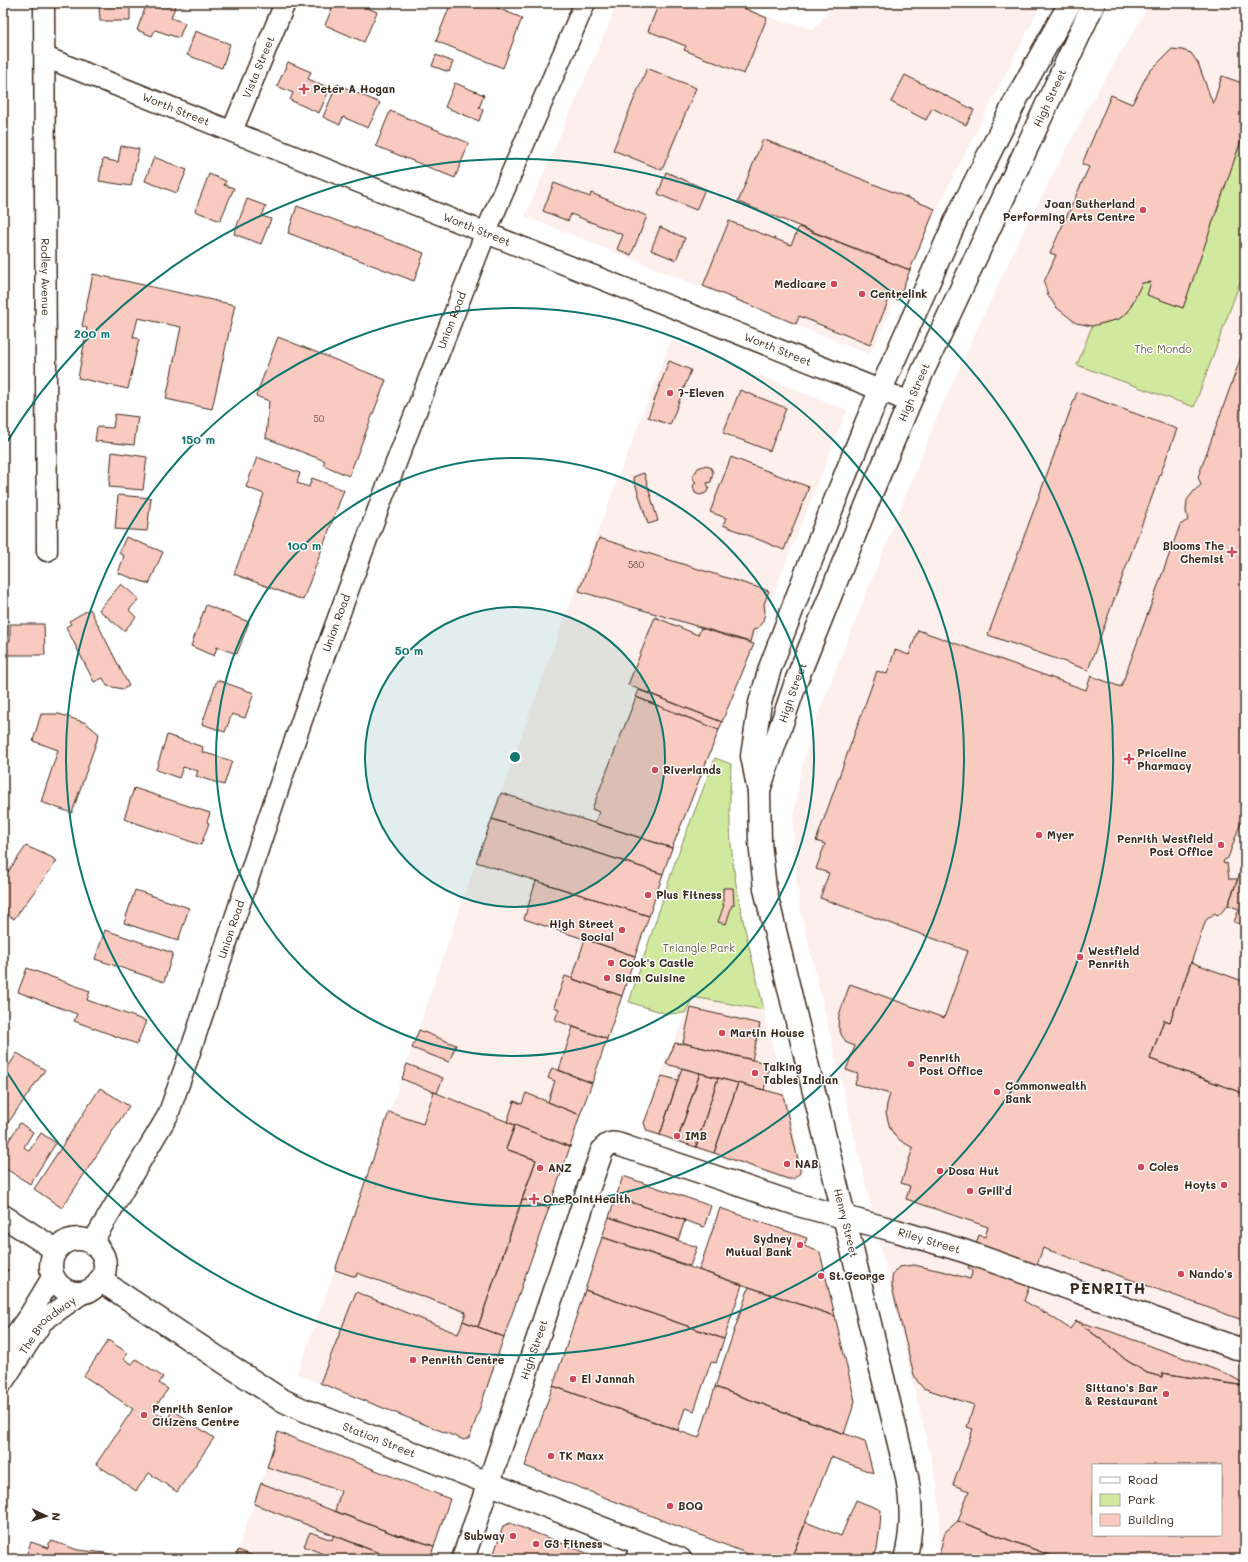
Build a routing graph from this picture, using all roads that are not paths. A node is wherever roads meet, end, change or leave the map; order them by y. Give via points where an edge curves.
1 (44, 3) edge
2 (285, 3) edge
3 (585, 3) edge
4 (1070, 3) edge
5 (1094, 3) edge
6 (45, 57) junction
7 (232, 131) junction
8 (486, 232) junction
9 (880, 390) junction
10 (910, 402) junction
11 (47, 551) dead end
12 (759, 792) junction
13 (765, 889) joint
14 (610, 1144) joint
15 (3, 1216) edge
16 (845, 1217) junction
17 (92, 1243) junction
18 (56, 1250) junction
19 (53, 1276) junction
20 (92, 1286) junction
21 (1245, 1351) edge
22 (3, 1352) edge
23 (3, 1382) edge
24 (489, 1484) junction
25 (638, 1551) edge
26 (463, 1559) edge
27 (680, 1559) edge
28 (905, 1559) edge

1 - 6 street, Rodley Avenue
2 - 7 street, Vista Street
3 - 8 street, Union Road
4 - 9 main road, High Street via 1017,98 957,218
5 - 10 main road, High Street
6 - 7 street, Worth Street
6 - 11 street, Rodley Avenue
7 - 8 street, Worth Street
8 - 9 street, Worth Street
8 - 17 street, Union Road via 331,637 168,1115
9 - 10 street, Worth Street
9 - 12 main road, High Street via 810,561 770,668 760,703 752,756
10 - 12 main road, High Street via 797,679
12 - 13 main road, High Street via 760,842
13 - 16 main road, Henry Street
14 - 16 main road, Riley Street via 629,1148 802,1206
14 - 24 main road, High Street via 602,1151 590,1184
15 - 18 main road
16 - 21 main road, Riley Street via 964,1251
16 - 28 main road, Henry Street via 910,1492 912,1528
17 - 18 main road via 68,1240
17 - 20 main road via 98,1248 104,1264 104,1272
18 - 19 main road via 52,1258
19 - 20 main road via 62,1288 69,1291
19 - 22 street, The Broadway
20 - 23 street, The Broadway via 43,1321
20 - 24 main road, Station Street via 280,1399
24 - 25 main road, Station Street
24 - 26 main road, High Street
25 - 27 main road, Station Street

